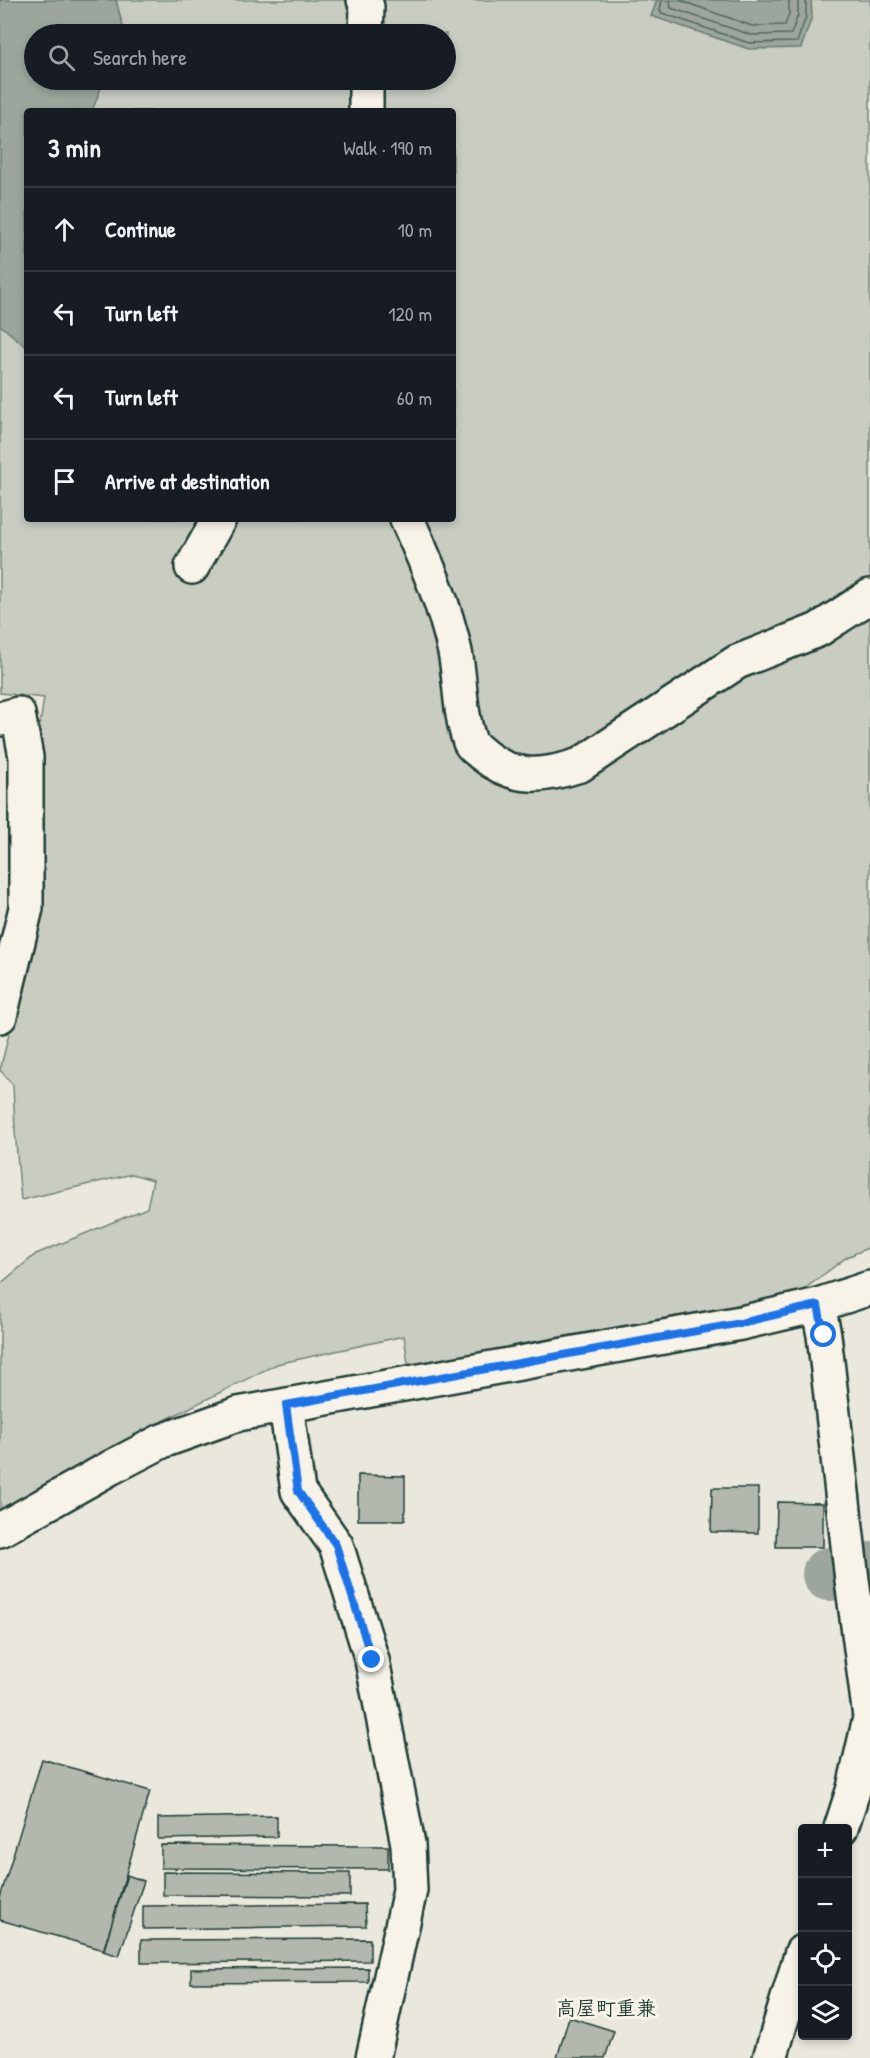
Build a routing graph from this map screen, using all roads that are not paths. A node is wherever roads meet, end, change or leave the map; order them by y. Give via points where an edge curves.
1 (364, 0) edge
2 (366, 24) edge
3 (366, 90) edge
4 (366, 108) edge
5 (217, 522) edge
6 (408, 522) edge
7 (192, 567) dead end
8 (870, 596) edge
9 (0, 719) edge
10 (0, 1016) edge
11 (870, 1288) edge
12 (818, 1305) junction
13 (286, 1405) junction
14 (0, 1530) edge
15 (870, 1718) edge
16 (842, 1824) edge
17 (798, 1965) edge
18 (373, 2058) edge
19 (770, 2058) edge

1 - 2 street
3 - 4 street
5 - 7 street
6 - 8 street via 441,599 471,745 518,774 552,774 580,765 737,662 818,630
9 - 10 street via 18,714 26,757 26,908
11 - 12 street
12 - 13 street via 741,1323
12 - 15 street
13 - 14 street via 238,1414 162,1441
13 - 18 street via 298,1491 336,1545 372,1660 408,1844 410,1890
15 - 16 street
17 - 19 street

